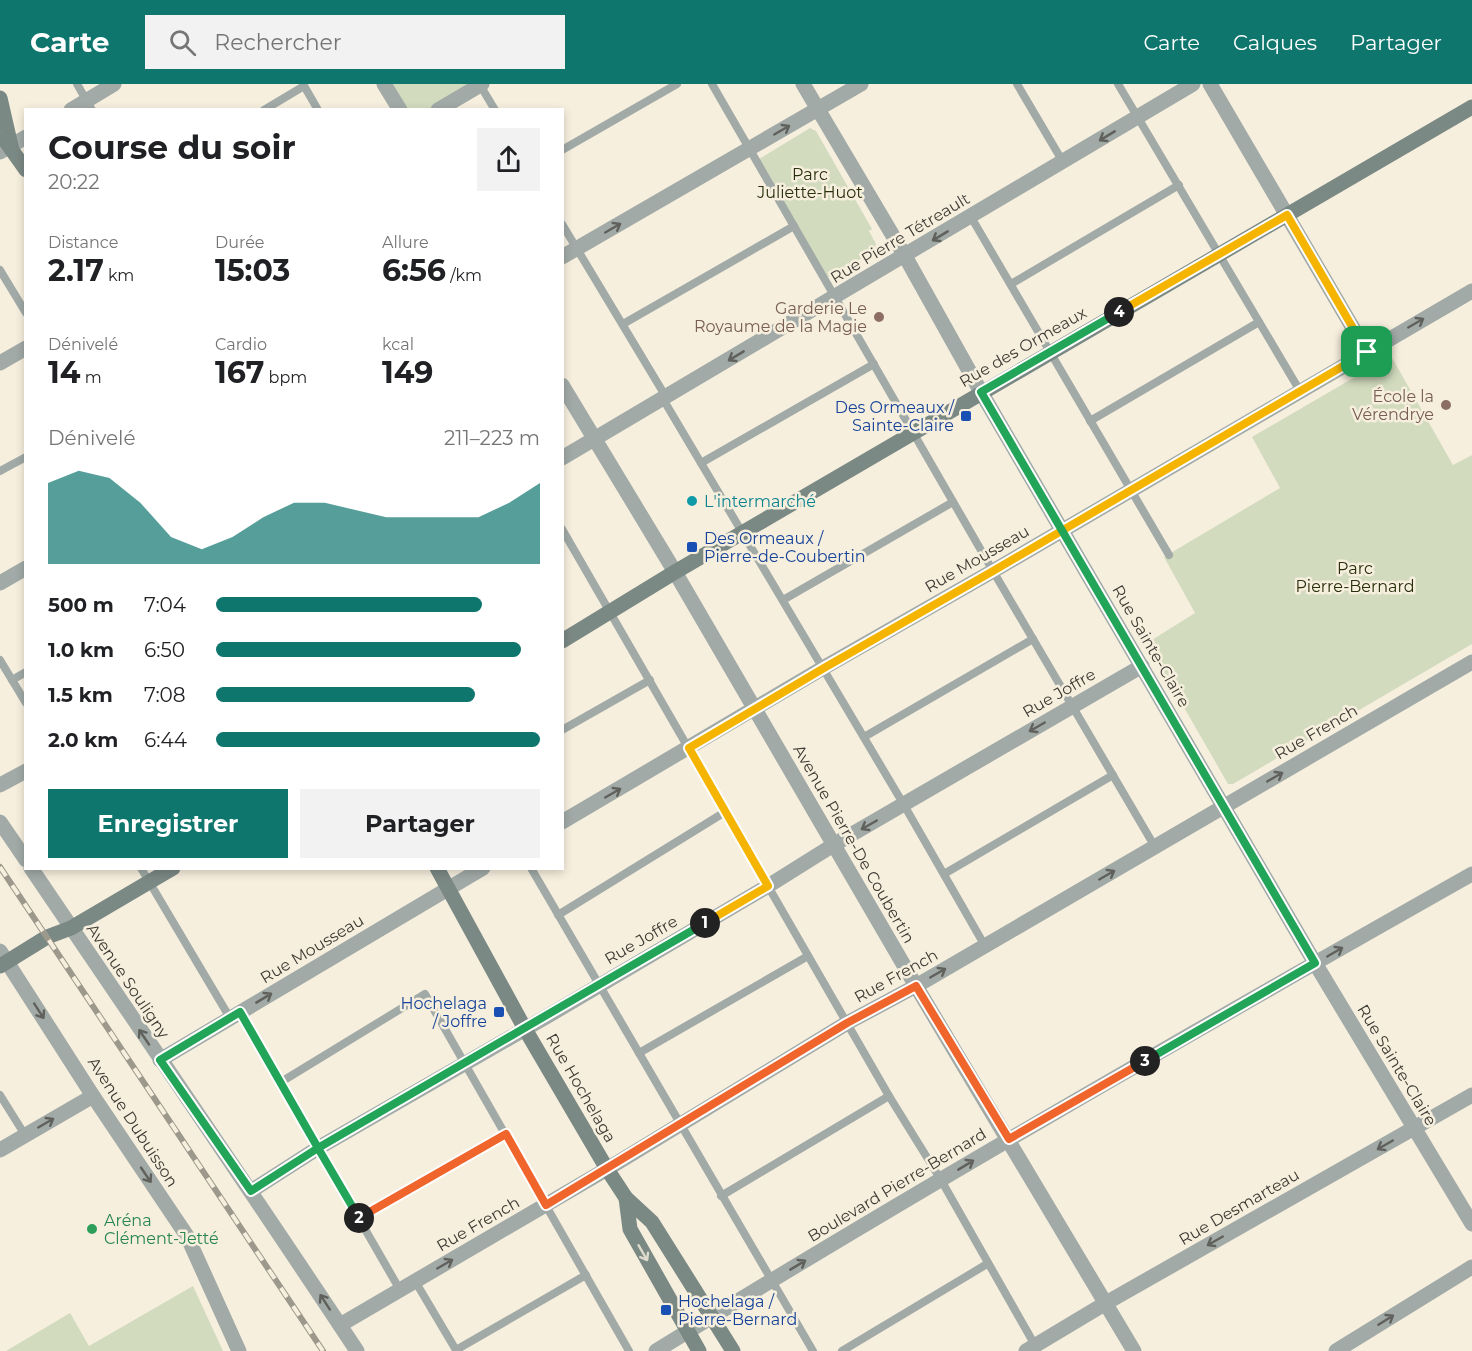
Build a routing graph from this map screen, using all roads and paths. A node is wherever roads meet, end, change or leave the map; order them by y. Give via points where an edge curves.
1 (77, 84) edge
2 (114, 84) edge
3 (384, 84) edge
4 (676, 84) edge
5 (712, 84) edge
6 (803, 84) edge
7 (861, 84) edge
8 (1017, 84) edge
9 (1118, 84) edge
10 (1193, 84) edge
11 (1210, 84) edge
12 (304, 85) edge
13 (481, 85) edge
14 (0, 98) edge
15 (89, 105) edge
16 (1472, 107) edge
17 (267, 108) edge
18 (317, 108) edge
19 (398, 108) edge
20 (441, 108) edge
21 (494, 108) edge
22 (818, 109) junction
23 (1138, 117) junction
24 (24, 138) edge
25 (4, 144) edge
26 (564, 149) edge
27 (749, 149) junction
28 (1064, 162) junction
29 (24, 168) edge
30 (1179, 185) junction
31 (1287, 215) junction
32 (971, 217) junction
33 (794, 226) junction
34 (564, 227) edge
35 (577, 249) junction
36 (1220, 255) junction
37 (564, 256) edge
38 (905, 256) junction
39 (0, 270) edge
40 (1011, 284) junction
41 (1472, 291) edge
42 (835, 297) junction
43 (24, 310) edge
44 (1259, 322) junction
45 (623, 324) junction
46 (24, 349) edge
47 (1050, 352) junction
48 (1367, 352) junction
49 (0, 363) edge
50 (874, 364) junction
51 (564, 388) edge
52 (1300, 391) junction
53 (981, 392) junction
54 (664, 398) junction
55 (1090, 421) junction
56 (914, 433) junction
57 (595, 439) junction
58 (564, 457) edge
59 (24, 458) edge
60 (701, 463) junction
61 (0, 471) edge
62 (1131, 490) junction
63 (953, 502) junction
64 (1062, 530) junction
65 (743, 532) junction
66 (566, 543) edge
67 (1169, 555) dead end
68 (24, 569) edge
69 (993, 571) junction
70 (675, 572) junction
71 (0, 583) edge
72 (783, 600) junction
73 (611, 613) junction
74 (1034, 639) junction
75 (564, 640) edge
76 (0, 660) edge
77 (1472, 662) edge
78 (1142, 666) junction
79 (824, 668) junction
80 (24, 673) edge
81 (12, 680) junction
82 (650, 681) junction
83 (24, 700) edge
84 (1073, 706) junction
85 (754, 709) junction
86 (564, 729) edge
87 (864, 737) junction
88 (689, 748) junction
89 (24, 772) edge
90 (1113, 775) junction
91 (0, 785) edge
92 (904, 805) junction
93 (1224, 806) junction
94 (725, 812) junction
95 (564, 821) edge
96 (0, 822) edge
97 (835, 844) junction
98 (1155, 847) junction
99 (24, 857) edge
100 (33, 870) edge
101 (142, 870) edge
102 (170, 870) edge
103 (438, 870) edge
104 (480, 870) edge
105 (532, 870) edge
106 (1472, 873) edge
107 (944, 874) junction
108 (149, 882) junction
109 (768, 886) junction
110 (449, 889) junction
111 (558, 915) junction
112 (71, 928) junction
113 (985, 946) junction
114 (808, 956) junction
115 (3, 960) edge
116 (1315, 963) junction
117 (599, 986) junction
118 (916, 986) junction
119 (235, 1016) junction
120 (847, 1023) junction
121 (525, 1029) junction
122 (639, 1053) junction
123 (160, 1060) junction
124 (466, 1063) junction
125 (281, 1083) junction
126 (0, 1095) edge
127 (1472, 1095) edge
128 (93, 1096) junction
129 (889, 1096) junction
130 (680, 1125) junction
131 (1414, 1129) junction
132 (506, 1134) junction
133 (25, 1135) junction
134 (1009, 1139) junction
135 (318, 1148) junction
136 (0, 1150) edge
137 (607, 1169) junction
138 (941, 1180) junction
139 (251, 1191) junction
140 (721, 1196) junction
141 (626, 1198) junction
142 (546, 1205) junction
143 (359, 1218) junction
144 (1472, 1224) edge
145 (987, 1264) junction
146 (1472, 1267) edge
147 (586, 1275) junction
148 (415, 1281) junction
149 (771, 1281) junction
150 (400, 1290) junction
151 (1106, 1303) junction
152 (712, 1316) junction
153 (340, 1325) junction
154 (688, 1331) junction
155 (1033, 1349) edge
156 (239, 1351) edge
157 (357, 1351) edge
158 (629, 1351) edge
159 (656, 1351) edge
160 (699, 1351) edge
161 (733, 1351) edge
162 (813, 1351) edge
163 (842, 1351) edge
164 (1134, 1351) edge
165 (1336, 1351) edge

1 - 15 lane
2 - 15 street
3 - 19 street
4 - 26 lane
5 - 27 lane
6 - 22 street, Rue Sainte-Claire
7 - 22 street
8 - 28 lane
9 - 23 lane
10 - 23 street, Rue Pierre Tétreault
11 - 31 street
12 - 17 lane
12 - 18 lane
13 - 20 street
13 - 21 lane
14 - 25 street
16 - 31 street, Rue des Ormeaux
27 -> 22 street
22 - 38 street, Rue Sainte-Claire
23 -> 28 street, Rue Pierre Tétreault
23 - 30 lane
24 - 25 street
25 - 29 street
27 - 33 lane
35 -> 27 street
28 - 32 street, Rue Pierre Tétreault
30 - 36 lane
30 - 40 lane
31 - 36 street, Rue des Ormeaux
31 - 48 street
32 -> 38 street, Rue Pierre Tétreault
32 - 40 lane
33 - 42 lane
33 - 45 lane
34 - 35 lane
35 - 37 street
35 - 45 lane
36 - 44 lane
36 - 47 street, Rue des Ormeaux
38 - 42 street, Rue Pierre Tétreault
38 - 53 street, Rue Sainte-Claire
39 - 43 lane
40 - 47 lane
48 -> 41 street, Rue Mousseau
42 - 50 lane
42 -> 54 street, Rue Pierre Tétreault
44 - 52 lane
44 - 55 lane
45 - 54 lane
46 - 49 street
47 - 53 street, Rue des Ormeaux
47 - 55 lane
48 - 52 street, Rue Mousseau
50 - 56 lane
50 - 60 lane
51 - 57 street, Avenue Pierre-De Coubertin
52 - 62 street, Rue Mousseau
53 - 56 street, Rue des Ormeaux
53 - 64 street, Rue Sainte-Claire
54 - 57 street, Rue Pierre Tétreault
54 - 60 lane
55 - 62 lane
56 - 63 lane
56 - 65 street, Rue des Ormeaux
57 - 58 street, Rue Pierre Tétreault
57 - 70 street, Avenue Pierre-De Coubertin
59 - 61 lane
60 - 65 lane
62 - 64 street, Rue Mousseau
62 - 67 lane
63 - 69 lane
63 - 72 lane
64 - 69 street, Rue Mousseau
64 - 78 street, Rue Sainte-Claire
65 - 70 street, Rue des Ormeaux
65 - 72 lane
66 - 73 lane
68 - 71 street
69 - 74 lane
69 - 79 street, Rue Mousseau
70 - 73 street, Rue des Ormeaux
70 - 85 street, Avenue Pierre-De Coubertin
72 - 79 lane
73 - 75 street, Rue des Ormeaux
73 - 82 lane
74 - 84 lane
74 - 87 lane
76 - 81 lane
93 -> 77 street, Rue French
78 - 84 street, Rue Joffre
78 - 93 street, Rue Sainte-Claire
79 - 85 street, Rue Mousseau
79 - 87 lane
80 - 81 lane
81 - 83 lane
82 - 86 lane
82 - 88 lane
84 - 90 lane
84 -> 92 street, Rue Joffre
85 - 88 street, Rue Mousseau
85 - 97 street, Avenue Pierre-De Coubertin
87 - 92 lane
88 - 94 lane
95 -> 88 street, Rue Mousseau
89 - 91 street
90 - 98 lane
90 - 107 lane
92 -> 97 street, Rue Joffre
92 - 107 lane
93 - 98 street, Rue French
93 - 116 street, Rue Sainte-Claire
94 - 109 lane
94 - 111 lane
96 - 99 street
97 - 109 street, Rue Joffre
97 - 118 street, Avenue Pierre-De Coubertin
113 -> 98 street, Rue French
100 - 112 street, Avenue Souligny
101 - 108 lane
102 - 108 street
103 - 110 street, Rue Hochelaga
104 - 110 street, Rue Mousseau
105 - 111 lane
116 -> 106 street, Boulevard Pierre-Bernard
107 - 113 lane
108 - 112 street
108 - 119 lane
109 - 114 lane
109 - 117 street, Rue Joffre
119 -> 110 street, Rue Mousseau
110 - 121 street, Rue Hochelaga
111 - 117 lane
112 - 115 street
123 -> 112 street, Avenue Souligny
118 -> 113 street, Rue French
114 - 120 lane
114 - 122 lane
115 -> 128 street, Avenue Dubuisson
116 - 131 street, Rue Sainte-Claire
116 - 134 street, Boulevard Pierre-Bernard
117 - 121 street, Rue Joffre
117 - 122 lane
118 - 120 street, Rue French
118 - 134 street, Avenue Pierre-De Coubertin
119 - 123 street, Rue Mousseau
119 - 125 lane
120 - 129 lane
120 - 130 street, Rue French
121 - 124 street, Rue Joffre
121 - 137 street, Rue Hochelaga
122 - 130 lane
123 - 139 street, Avenue Souligny
124 - 125 lane via 425,994
124 - 132 lane
124 - 135 street, Rue Joffre
125 - 135 lane
126 - 133 lane
127 - 131 street, Rue Desmarteau
133 -> 128 street
128 -> 156 street, Avenue Dubuisson via 187,1236
129 - 138 lane
129 - 140 lane
130 - 137 street, Rue French
130 - 140 lane
131 - 144 street, Rue Sainte-Claire
131 -> 151 street, Rue Desmarteau
132 - 142 lane
132 - 143 lane
133 - 136 street
138 -> 134 street, Boulevard Pierre-Bernard
134 - 151 street, Avenue Pierre-De Coubertin
135 - 139 street, Rue Joffre
135 - 143 lane
137 - 141 street, Rue Hochelaga
137 - 142 street, Rue French
138 - 145 lane
149 -> 138 street, Boulevard Pierre-Bernard
153 -> 139 street, Avenue Souligny
140 - 149 lane
141 - 152 street, Rue Hochelaga via 652,1222
141 -> 154 street, Rue Hochelaga via 630,1229
142 - 147 lane
148 -> 142 street, Rue French
143 - 150 lane
145 - 155 lane
145 - 163 lane
165 -> 146 street
147 - 148 lane via 456,1350
147 - 158 lane
148 - 150 street, Rue French
149 - 152 street, Boulevard Pierre-Bernard
149 - 162 lane
150 - 153 street, Rue French
151 - 155 street, Rue Desmarteau
151 - 164 street, Avenue Pierre-De Coubertin
152 - 154 street, Boulevard Pierre-Bernard
152 - 161 street, Rue Hochelaga
153 - 157 street, Avenue Souligny
154 - 159 street, Boulevard Pierre-Bernard
154 - 160 street, Rue Hochelaga

